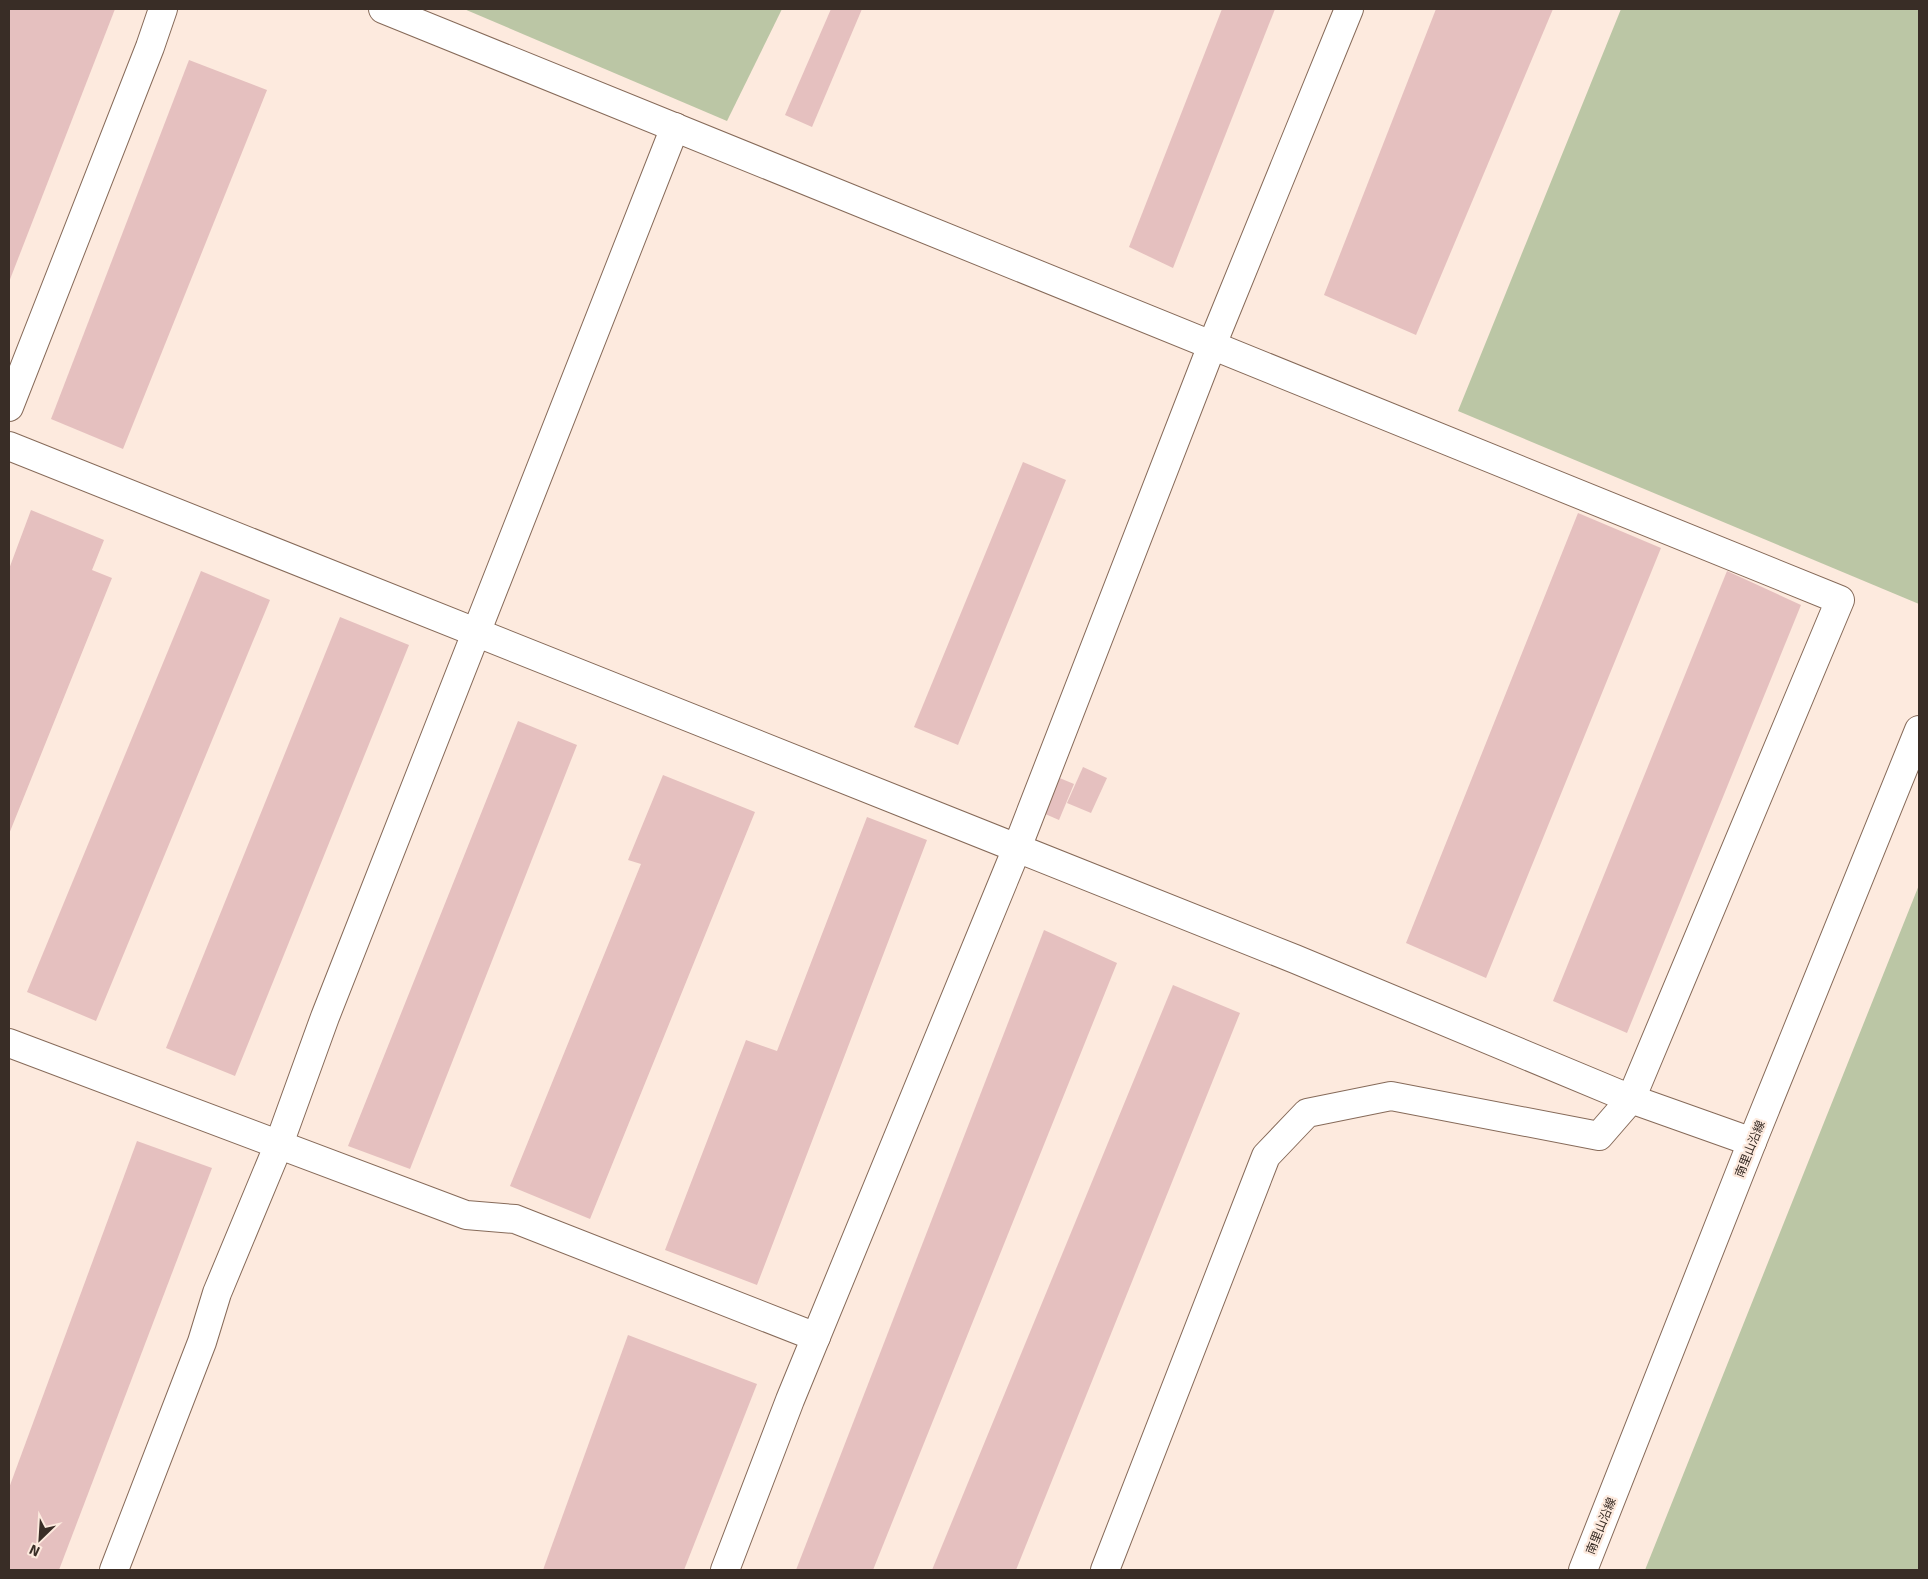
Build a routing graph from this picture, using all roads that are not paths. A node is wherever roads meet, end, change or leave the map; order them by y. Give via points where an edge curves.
1 (163, 9) edge
2 (383, 9) edge
3 (1349, 9) edge
4 (675, 127) junction
5 (1213, 345) junction
6 (9, 407) edge
7 (9, 446) edge
8 (477, 632) junction
9 (1919, 730) edge
10 (1017, 848) junction
11 (9, 1043) edge
12 (1631, 1099) junction
13 (1752, 1142) junction
14 (279, 1144) junction
15 (816, 1337) junction
16 (114, 1570) edge
17 (725, 1570) edge
18 (1105, 1570) edge
19 (1584, 1570) edge

1 - 6 street
2 - 4 street
3 - 5 street
4 - 5 street
4 - 8 street
5 - 10 street
5 - 12 street via 1840,600
7 - 8 street
8 - 10 street
8 - 14 street via 325,1017
9 - 13 street, 南里山沿線
10 - 12 street
10 - 15 street
11 - 14 street
12 - 13 street
12 - 18 street via 1600,1136 1391,1096 1307,1112 1266,1156
13 - 19 street, 南里山沿線
14 - 15 street via 466,1215 515,1218
14 - 16 street via 217,1293 202,1342
15 - 17 street

